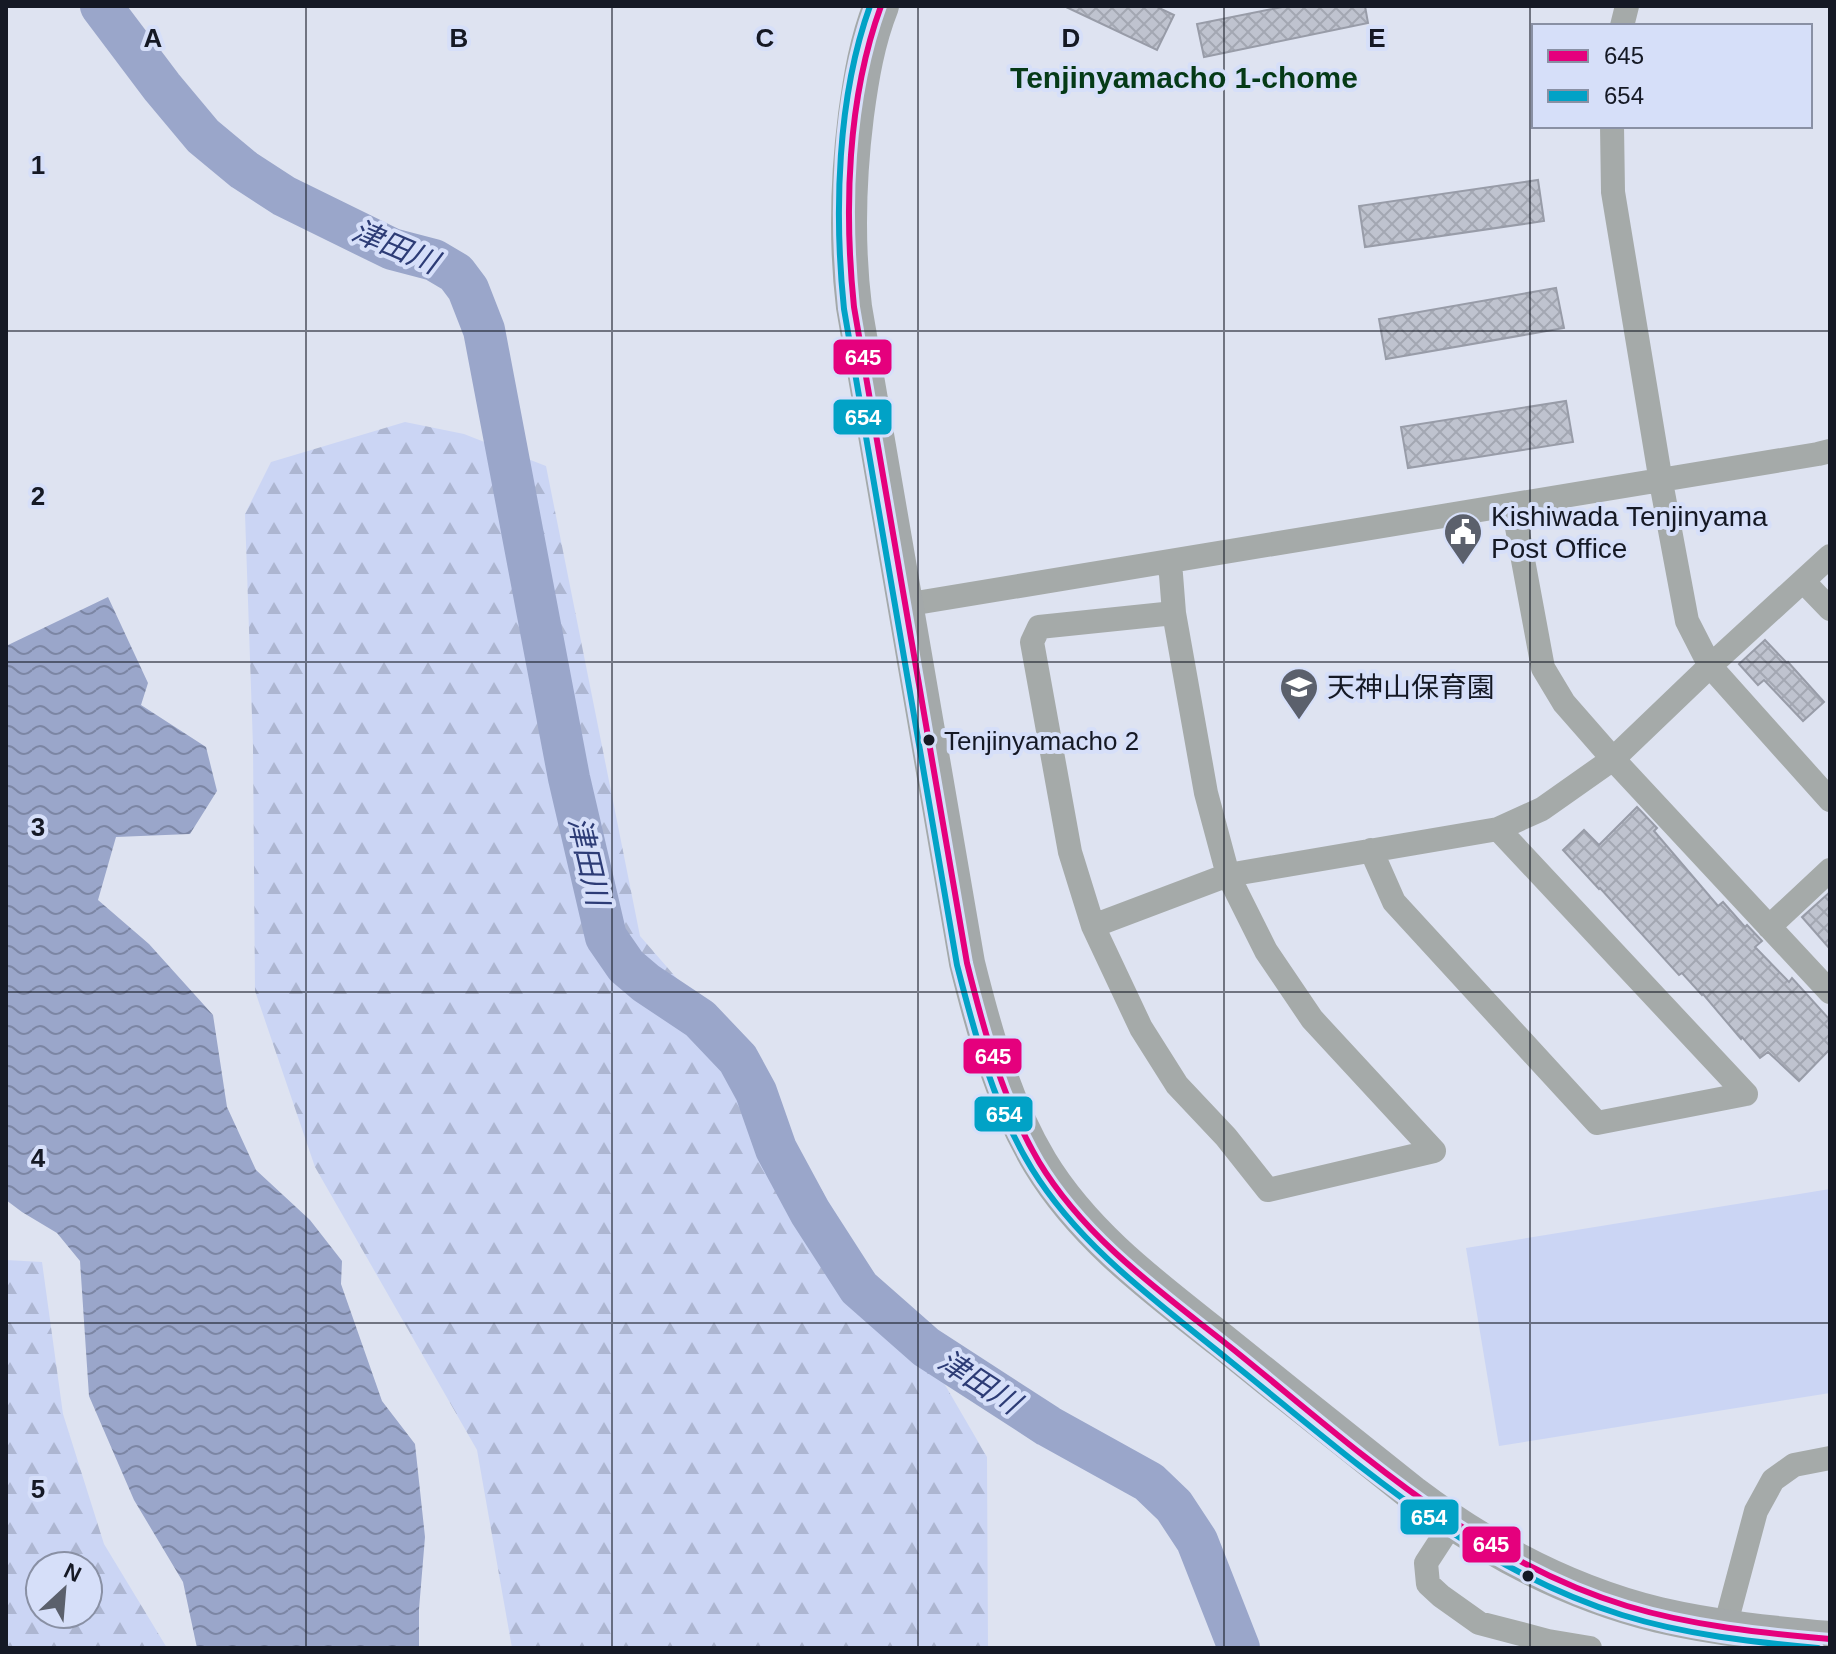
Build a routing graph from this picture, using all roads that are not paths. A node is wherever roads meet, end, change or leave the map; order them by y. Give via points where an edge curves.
1 (881, 6) edge
2 (1612, 128) edge
3 (1830, 451) edge
4 (1661, 482) junction
5 (1513, 506) junction
6 (1830, 556) edge
7 (1170, 562) junction
8 (1803, 581) junction
9 (904, 605) junction
10 (1830, 609) edge
11 (1174, 613) junction
12 (1710, 666) junction
13 (1613, 759) junction
14 (1830, 800) edge
15 (1498, 829) junction
16 (1371, 850) junction
17 (1830, 870) edge
18 (1228, 875) junction
19 (1093, 926) junction
20 (1769, 927) junction
21 (1830, 992) edge
22 (1830, 1458) edge
23 (1452, 1523) junction
24 (1725, 1627) junction
25 (1830, 1639) edge
26 (1590, 1648) edge

1 - 9 street via 866,53 851,152 849,263
2 - 4 street via 1613,192
3 - 4 street
4 - 5 street
4 - 12 street via 1687,621
5 - 7 street
5 - 13 street via 1543,668 1564,703
6 - 8 street
7 - 9 street
7 - 11 street
8 - 10 street
8 - 12 street
9 - 23 street via 970,978 1012,1108 1040,1163 1083,1222 1131,1268
11 - 18 street via 1206,793
11 - 19 street via 1039,627 1032,642 1070,852
12 - 13 street
12 - 14 street
13 - 15 street via 1542,809
13 - 20 street
15 - 16 street
15 - 16 street via 1746,1094 1597,1123 1394,902
16 - 18 street
17 - 20 street
18 - 19 street
18 - 19 street via 1266,951 1312,1019 1434,1151 1268,1190 1177,1085 1141,1028
20 - 21 street
22 - 24 street via 1794,1465 1773,1480 1756,1511
23 - 24 street via 1559,1581 1660,1615
23 - 26 street via 1426,1563 1428,1584 1441,1596 1479,1623
24 - 25 street

